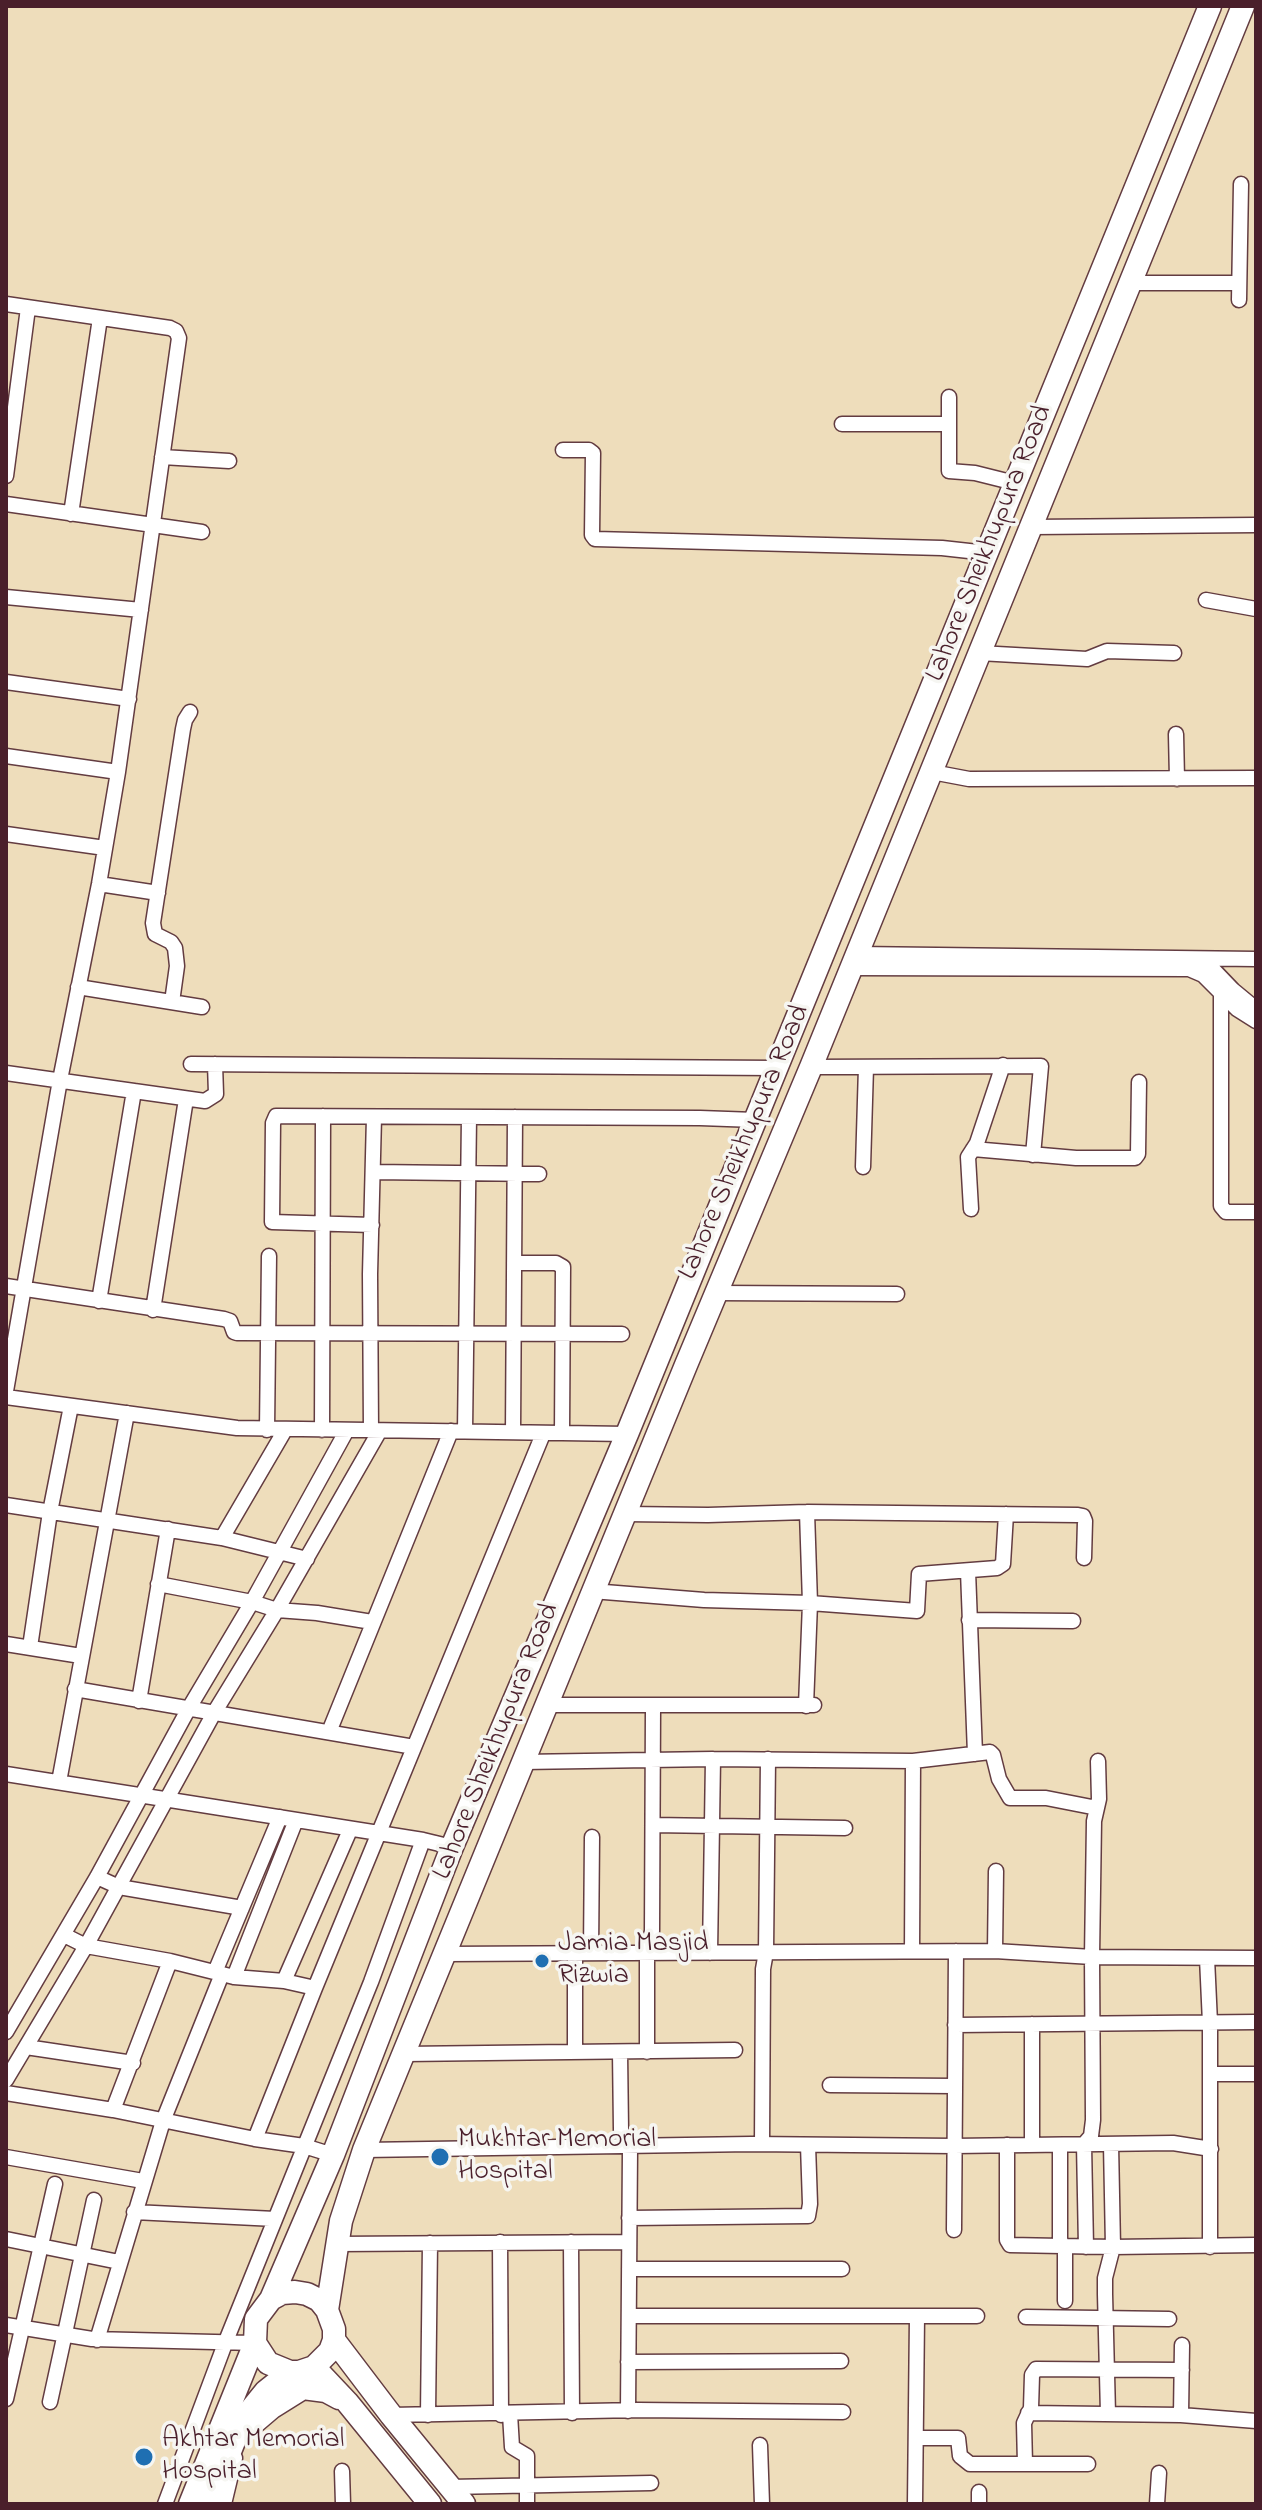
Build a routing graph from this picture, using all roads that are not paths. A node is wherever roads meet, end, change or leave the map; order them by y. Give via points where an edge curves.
1 (1210, 6) edge
2 (1243, 6) edge
3 (1241, 184) dead end
4 (1248, 203) edge
5 (1240, 252) junction
6 (1256, 252) edge
7 (1130, 283) junction
8 (1239, 283) junction
9 (1239, 300) dead end
10 (6, 304) edge
11 (28, 308) junction
12 (100, 318) junction
13 (949, 397) dead end
14 (1047, 408) junction
15 (1075, 418) junction
16 (842, 424) dead end
17 (949, 424) junction
18 (563, 450) dead end
19 (162, 457) junction
20 (229, 461) dead end
21 (6, 476) edge
22 (1015, 483) junction
23 (6, 504) edge
24 (71, 514) junction
25 (1256, 525) edge
26 (153, 526) junction
27 (1032, 527) junction
28 (202, 532) dead end
29 (987, 553) junction
30 (6, 597) edge
31 (1206, 600) dead end
32 (1256, 609) edge
33 (141, 610) junction
34 (979, 653) junction
35 (1174, 653) dead end
36 (6, 682) edge
37 (129, 699) junction
38 (190, 712) dead end
39 (1176, 734) dead end
40 (6, 756) edge
41 (118, 772) junction
42 (932, 772) junction
43 (1256, 778) edge
44 (1177, 779) junction
45 (6, 834) edge
46 (105, 848) junction
47 (99, 884) junction
48 (158, 893) junction
49 (1196, 959) junction
50 (1256, 959) edge
51 (854, 961) junction
52 (78, 987) junction
53 (1221, 994) junction
54 (172, 1002) junction
55 (202, 1007) dead end
56 (1256, 1009) edge
57 (1256, 1021) edge
58 (191, 1064) dead end
59 (215, 1064) junction
60 (1003, 1065) junction
61 (811, 1067) junction
62 (866, 1067) junction
63 (776, 1068) junction
64 (6, 1073) edge
65 (60, 1080) junction
66 (1139, 1082) dead end
67 (134, 1091) junction
68 (186, 1099) junction
69 (323, 1116) junction
70 (374, 1117) junction
71 (469, 1117) junction
72 (515, 1117) junction
73 (755, 1120) junction
74 (973, 1149) junction
75 (1033, 1155) junction
76 (863, 1167) dead end
77 (373, 1172) junction
78 (468, 1174) junction
79 (515, 1174) junction
80 (539, 1174) dead end
81 (971, 1209) dead end
82 (1256, 1212) edge
83 (322, 1224) junction
84 (372, 1225) junction
85 (269, 1256) dead end
86 (514, 1263) junction
87 (6, 1286) edge
88 (24, 1289) junction
89 (716, 1293) junction
90 (897, 1294) dead end
91 (99, 1301) junction
92 (153, 1310) junction
93 (322, 1331) junction
94 (268, 1332) junction
95 (371, 1332) junction
96 (467, 1333) junction
97 (515, 1333) junction
98 (563, 1333) junction
99 (622, 1334) dead end
100 (8, 1372) edge
101 (6, 1391) edge
102 (6, 1397) edge
103 (71, 1406) junction
104 (127, 1413) junction
105 (267, 1430) junction
106 (285, 1430) junction
107 (322, 1430) junction
108 (347, 1430) junction
109 (375, 1431) junction
110 (458, 1431) junction
111 (513, 1432) junction
112 (562, 1433) junction
113 (543, 1434) junction
114 (627, 1434) junction
115 (6, 1505) edge
116 (50, 1512) junction
117 (807, 1512) junction
118 (625, 1514) junction
119 (1006, 1514) junction
120 (107, 1520) junction
121 (168, 1529) junction
122 (222, 1538) junction
123 (281, 1551) junction
124 (1084, 1558) dead end
125 (307, 1559) junction
126 (968, 1571) junction
127 (158, 1584) junction
128 (592, 1591) junction
129 (252, 1602) junction
130 (810, 1603) junction
131 (277, 1610) junction
132 (969, 1620) junction
133 (1073, 1621) dead end
134 (372, 1622) junction
135 (6, 1644) edge
136 (30, 1647) junction
137 (81, 1656) junction
138 (75, 1689) junction
139 (139, 1701) junction
140 (545, 1705) junction
141 (653, 1707) junction
142 (189, 1708) junction
143 (214, 1713) junction
144 (329, 1732) junction
145 (414, 1747) junction
146 (975, 1754) junction
147 (713, 1759) junction
148 (768, 1759) junction
149 (651, 1761) junction
150 (913, 1761) junction
151 (1098, 1761) dead end
152 (522, 1762) junction
153 (6, 1774) edge
154 (59, 1782) junction
155 (141, 1795) junction
156 (166, 1799) junction
157 (1097, 1808) junction
158 (280, 1817) junction
159 (296, 1820) junction
160 (653, 1825) junction
161 (712, 1826) junction
162 (767, 1827) junction
163 (845, 1828) dead end
164 (350, 1830) junction
165 (379, 1833) junction
166 (592, 1837) dead end
167 (423, 1840) junction
168 (452, 1847) junction
169 (996, 1871) dead end
170 (97, 1877) junction
171 (119, 1887) junction
172 (242, 1908) junction
173 (64, 1935) junction
174 (86, 1946) junction
175 (912, 1951) junction
176 (956, 1951) junction
177 (995, 1951) junction
178 (766, 1952) junction
179 (591, 1953) junction
180 (647, 1953) junction
181 (710, 1953) junction
182 (445, 1954) junction
183 (575, 1954) junction
184 (1092, 1957) junction
185 (1207, 1958) junction
186 (1256, 1958) edge
187 (170, 1961) junction
188 (224, 1974) junction
189 (284, 1981) junction
190 (315, 1988) junction
191 (1256, 2022) edge
192 (1210, 2023) junction
193 (1032, 2024) junction
194 (1093, 2024) junction
195 (955, 2025) junction
196 (6, 2032) edge
197 (26, 2047) junction
198 (735, 2050) dead end
199 (575, 2052) junction
200 (620, 2052) junction
201 (647, 2052) junction
202 (404, 2054) junction
203 (133, 2063) junction
204 (1210, 2074) junction
205 (1256, 2074) edge
206 (6, 2080) edge
207 (830, 2085) dead end
208 (954, 2086) junction
209 (6, 2093) edge
210 (113, 2110) junction
211 (163, 2121) junction
212 (255, 2139) junction
213 (762, 2144) junction
214 (1084, 2144) junction
215 (1111, 2144) junction
216 (629, 2145) junction
217 (808, 2145) junction
218 (1007, 2145) junction
219 (1032, 2145) junction
220 (1060, 2145) junction
221 (304, 2146) junction
222 (954, 2146) junction
223 (1211, 2149) junction
224 (364, 2150) junction
225 (333, 2155) junction
226 (6, 2157) edge
227 (143, 2181) junction
228 (55, 2184) dead end
229 (94, 2200) dead end
230 (134, 2212) junction
231 (629, 2218) junction
232 (275, 2219) junction
233 (954, 2230) dead end
234 (6, 2239) edge
235 (500, 2242) junction
236 (571, 2242) junction
237 (629, 2242) junction
238 (430, 2243) junction
239 (336, 2244) junction
240 (1256, 2245) edge
241 (41, 2246) junction
242 (1063, 2247) junction
243 (1086, 2247) junction
244 (1113, 2247) junction
245 (1210, 2247) junction
246 (82, 2255) junction
247 (119, 2262) junction
248 (629, 2269) junction
249 (842, 2269) dead end
250 (271, 2299) junction
251 (1065, 2301) dead end
252 (327, 2310) junction
253 (629, 2316) junction
254 (917, 2316) junction
255 (977, 2316) dead end
256 (1026, 2317) dead end
257 (1105, 2318) junction
258 (1169, 2319) dead end
259 (6, 2325) edge
260 (22, 2328) junction
261 (65, 2336) junction
262 (97, 2340) junction
263 (334, 2340) junction
264 (226, 2341) junction
265 (255, 2343) junction
266 (1182, 2345) dead end
267 (841, 2361) dead end
268 (628, 2362) junction
269 (314, 2367) junction
270 (1108, 2369) junction
271 (1182, 2370) junction
272 (290, 2372) junction
273 (6, 2399) edge
274 (50, 2402) dead end
275 (347, 2402) junction
276 (628, 2411) junction
277 (843, 2412) dead end
278 (572, 2413) junction
279 (1028, 2413) junction
280 (505, 2414) junction
281 (1108, 2414) junction
282 (391, 2415) junction
283 (428, 2415) junction
284 (1181, 2415) junction
285 (1256, 2421) edge
286 (916, 2438) junction
287 (235, 2439) junction
288 (760, 2445) dead end
289 (1025, 2464) junction
290 (1088, 2464) dead end
291 (342, 2471) dead end
292 (1159, 2473) dead end
293 (651, 2483) dead end
294 (527, 2485) junction
295 (457, 2496) edge
296 (165, 2504) edge
297 (190, 2504) edge
298 (209, 2504) edge
299 (224, 2504) edge
300 (343, 2504) edge
301 (430, 2504) edge
302 (527, 2504) edge
303 (762, 2504) edge
304 (915, 2504) edge
305 (1157, 2504) edge

1 - 14 highway, Lahore Sheikhupura Road
2 - 7 highway, Lahore Sheikhupura Road
3 - 4 street
4 - 5 street
5 - 6 street
5 - 8 street
7 - 8 street
7 - 15 highway, Lahore Sheikhupura Road
8 - 9 street
10 - 11 street
11 - 12 street
11 - 21 street
12 - 19 street via 177,333
12 - 24 street
13 - 17 street
14 - 15 highway
14 - 22 highway, Lahore Sheikhupura Road
15 - 27 highway, Lahore Sheikhupura Road
16 - 17 street
17 - 22 street via 949,472
18 - 29 street via 593,453 595,539
19 - 20 street
19 - 26 street
22 - 29 highway, Lahore Sheikhupura Road
23 - 24 street
24 - 26 street
25 - 27 street
26 - 28 street
26 - 33 street
27 - 34 highway, Lahore Sheikhupura Road
29 - 63 highway, Lahore Sheikhupura Road
30 - 33 street
31 - 32 street
33 - 37 street
34 - 35 street via 1087,659 1107,651
34 - 42 highway, Lahore Sheikhupura Road
36 - 37 street
37 - 41 street
38 - 48 street
39 - 44 street
40 - 41 street
41 - 46 street
42 - 44 street via 969,779
42 - 51 highway, Lahore Sheikhupura Road
43 - 44 street
45 - 46 street
46 - 47 street
47 - 48 street
47 - 52 street
48 - 54 street via 154,931 171,942 177,955
49 - 50 street
49 - 51 street
49 - 56 street
51 - 53 street via 1185,969 1203,975
51 - 61 highway, Lahore Sheikhupura Road
52 - 54 street
52 - 65 street
53 - 57 street
53 - 82 street via 1221,1206 1226,1212
54 - 55 street
58 - 59 street
59 - 63 street
59 - 68 street via 214,1097
60 - 62 street
60 - 74 street
60 - 75 street via 1042,1067
61 - 62 street
61 - 89 highway, Lahore Sheikhupura Road
62 - 76 street
63 - 73 highway, Lahore Sheikhupura Road
64 - 65 street
65 - 67 street
65 - 88 street
66 - 75 street via 1137,1158
67 - 68 street
67 - 91 street
68 - 92 street
69 - 70 street
69 - 83 street
69 - 83 street via 274,1119 272,1219
70 - 71 street
70 - 77 street
71 - 72 street
71 - 78 street
72 - 73 street
72 - 79 street
73 - 114 highway, Lahore Sheikhupura Road
74 - 75 street
74 - 81 street via 968,1159
77 - 78 street
77 - 84 street
78 - 79 street
78 - 96 street
79 - 80 street
79 - 86 street
83 - 84 street
83 - 93 street
84 - 95 street
85 - 94 street
86 - 97 street
86 - 98 street via 562,1265
87 - 88 street
88 - 91 street
88 - 100 street
89 - 90 street
89 - 118 highway, Lahore Sheikhupura Road
91 - 92 street
92 - 94 street via 224,1319 236,1332
93 - 94 street
93 - 95 street
93 - 107 street
94 - 105 street
95 - 96 street
95 - 109 street
96 - 97 street
96 - 110 street
97 - 98 street
97 - 111 street
98 - 99 street
98 - 112 street
100 - 101 street
102 - 103 street
103 - 104 street
103 - 116 street
104 - 105 street
104 - 120 street
105 - 106 street
106 - 107 street
106 - 122 street
107 - 108 street
108 - 109 street
108 - 123 street
109 - 110 street
109 - 125 street
110 - 111 street
110 - 134 street
111 - 113 street
112 - 113 street
112 - 114 street
113 - 145 street
114 - 168 highway, Lahore Sheikhupura Road
115 - 116 street
116 - 120 street
116 - 136 street
117 - 118 street
117 - 119 street
117 - 130 street
118 - 128 highway, Lahore Sheikhupura Road
119 - 124 street via 1083,1516
119 - 126 street via 1003,1564
120 - 121 street
120 - 137 street
121 - 122 street
121 - 127 street
122 - 123 street
123 - 125 street
123 - 129 street
125 - 131 street
126 - 130 street via 919,1574 917,1611
126 - 132 street
127 - 129 street
127 - 139 street
128 - 130 street
128 - 140 highway, Lahore Sheikhupura Road
129 - 131 street
129 - 142 street
130 - 141 street via 810,1706
131 - 134 street
131 - 143 street
132 - 133 street
132 - 146 street
134 - 144 street
135 - 136 street
136 - 137 street
137 - 138 street
138 - 139 street
138 - 154 street
139 - 142 street
140 - 141 street
140 - 152 highway, Lahore Sheikhupura Road
141 - 149 street
142 - 143 street
142 - 155 street
143 - 144 street
143 - 156 street
144 - 145 street
145 - 165 street
146 - 150 street
146 - 157 street via 993,1753 999,1779 1013,1799 1046,1798
147 - 148 street
147 - 149 street
147 - 161 street
148 - 150 street
148 - 162 street
149 - 152 street
149 - 160 street
150 - 175 street
151 - 157 street
152 - 182 highway, Lahore Sheikhupura Road
153 - 154 street
154 - 155 street
155 - 156 street
155 - 170 street
156 - 158 street
156 - 171 street
157 - 184 street
158 - 159 street
158 - 172 street
159 - 164 street
159 - 188 street
160 - 161 street
160 - 180 street
161 - 162 street
161 - 181 street
162 - 163 street
162 - 178 street
164 - 165 street
164 - 189 street
165 - 167 street
165 - 190 street
166 - 179 street
167 - 168 street
167 - 221 street
168 - 225 highway, Lahore Sheikhupura Road
169 - 177 street
170 - 171 street
170 - 173 street
171 - 172 street
171 - 174 street
172 - 188 street
173 - 174 street
173 - 196 street
174 - 187 street
174 - 197 street
175 - 176 street
175 - 178 street
176 - 177 street
176 - 195 street
177 - 184 street
178 - 181 street
178 - 213 street
179 - 180 street
179 - 183 street
180 - 181 street
180 - 201 street
182 - 183 street
182 - 202 highway, Lahore Sheikhupura Road
183 - 199 street
184 - 185 street
184 - 194 street
185 - 186 street
185 - 192 street
187 - 188 street
187 - 203 street
188 - 189 street
188 - 211 street
189 - 190 street
190 - 212 street
191 - 192 street
192 - 194 street
192 - 204 street
193 - 194 street
193 - 195 street
193 - 219 street
194 - 214 street via 1093,2120
195 - 208 street
197 - 203 street
197 - 206 street
198 - 201 street
199 - 200 street
199 - 202 street
200 - 201 street
200 - 216 street via 621,2130
202 - 224 highway, Lahore Sheikhupura Road
203 - 210 street
204 - 205 street
204 - 223 street
207 - 208 street
208 - 222 street
209 - 210 street
210 - 211 street
211 - 212 street
211 - 227 street
212 - 221 street
213 - 216 street
213 - 217 street
214 - 215 street
214 - 220 street
214 - 243 street
215 - 223 street via 1173,2143
215 - 244 street
216 - 224 street
216 - 231 street
217 - 222 street
217 - 231 street via 808,2216
218 - 219 street
218 - 222 street
218 - 242 street via 1008,2242
219 - 220 street
220 - 242 street
221 - 225 street
221 - 232 street
222 - 233 street
223 - 245 street
224 - 239 highway, Lahore Sheikhupura Road
225 - 250 highway, Lahore Sheikhupura Road
226 - 227 street
227 - 230 street
228 - 241 street
229 - 246 street
230 - 232 street
230 - 247 street
231 - 237 street
232 - 264 street
234 - 241 street
235 - 236 street
235 - 238 street
235 - 280 street
236 - 237 street
236 - 278 street
237 - 248 street
238 - 239 street
238 - 283 street
239 - 252 highway, Lahore Sheikhupura Road
240 - 245 street
241 - 246 street
241 - 260 street
242 - 243 street
242 - 251 street
243 - 244 street
244 - 245 street
244 - 257 street via 1105,2278
246 - 247 street
246 - 261 street
247 - 262 street
248 - 249 street
248 - 253 street
250 - 252 highway via 282,2293 307,2294
250 - 265 highway via 256,2319
252 - 263 highway
253 - 254 street
253 - 268 street
254 - 255 street
254 - 286 street
256 - 257 street
257 - 258 street
257 - 270 street
259 - 260 street
260 - 261 street
260 - 273 street
261 - 262 street
261 - 274 street
262 - 264 street
263 - 269 highway
263 - 282 highway
264 - 265 street
264 - 296 street
265 - 272 highway via 268,2363
265 - 297 highway
266 - 271 street
267 - 268 street
268 - 276 street
269 - 272 highway
269 - 275 highway
270 - 271 street
270 - 279 street via 1036,2369
270 - 281 street
271 - 284 street
272 - 287 highway via 266,2391
275 - 287 highway via 326,2391 303,2388
275 - 301 highway
276 - 277 street
276 - 278 street
278 - 280 street
279 - 281 street
279 - 289 street
280 - 283 street
280 - 294 street via 512,2447 527,2456
281 - 284 street
282 - 283 street
282 - 295 highway
284 - 285 street
286 - 289 street via 958,2438 960,2456 970,2464
286 - 304 street
287 - 298 highway
287 - 299 street
288 - 303 street
289 - 290 street
291 - 300 street
292 - 305 street
293 - 294 street
294 - 295 street
294 - 302 street

